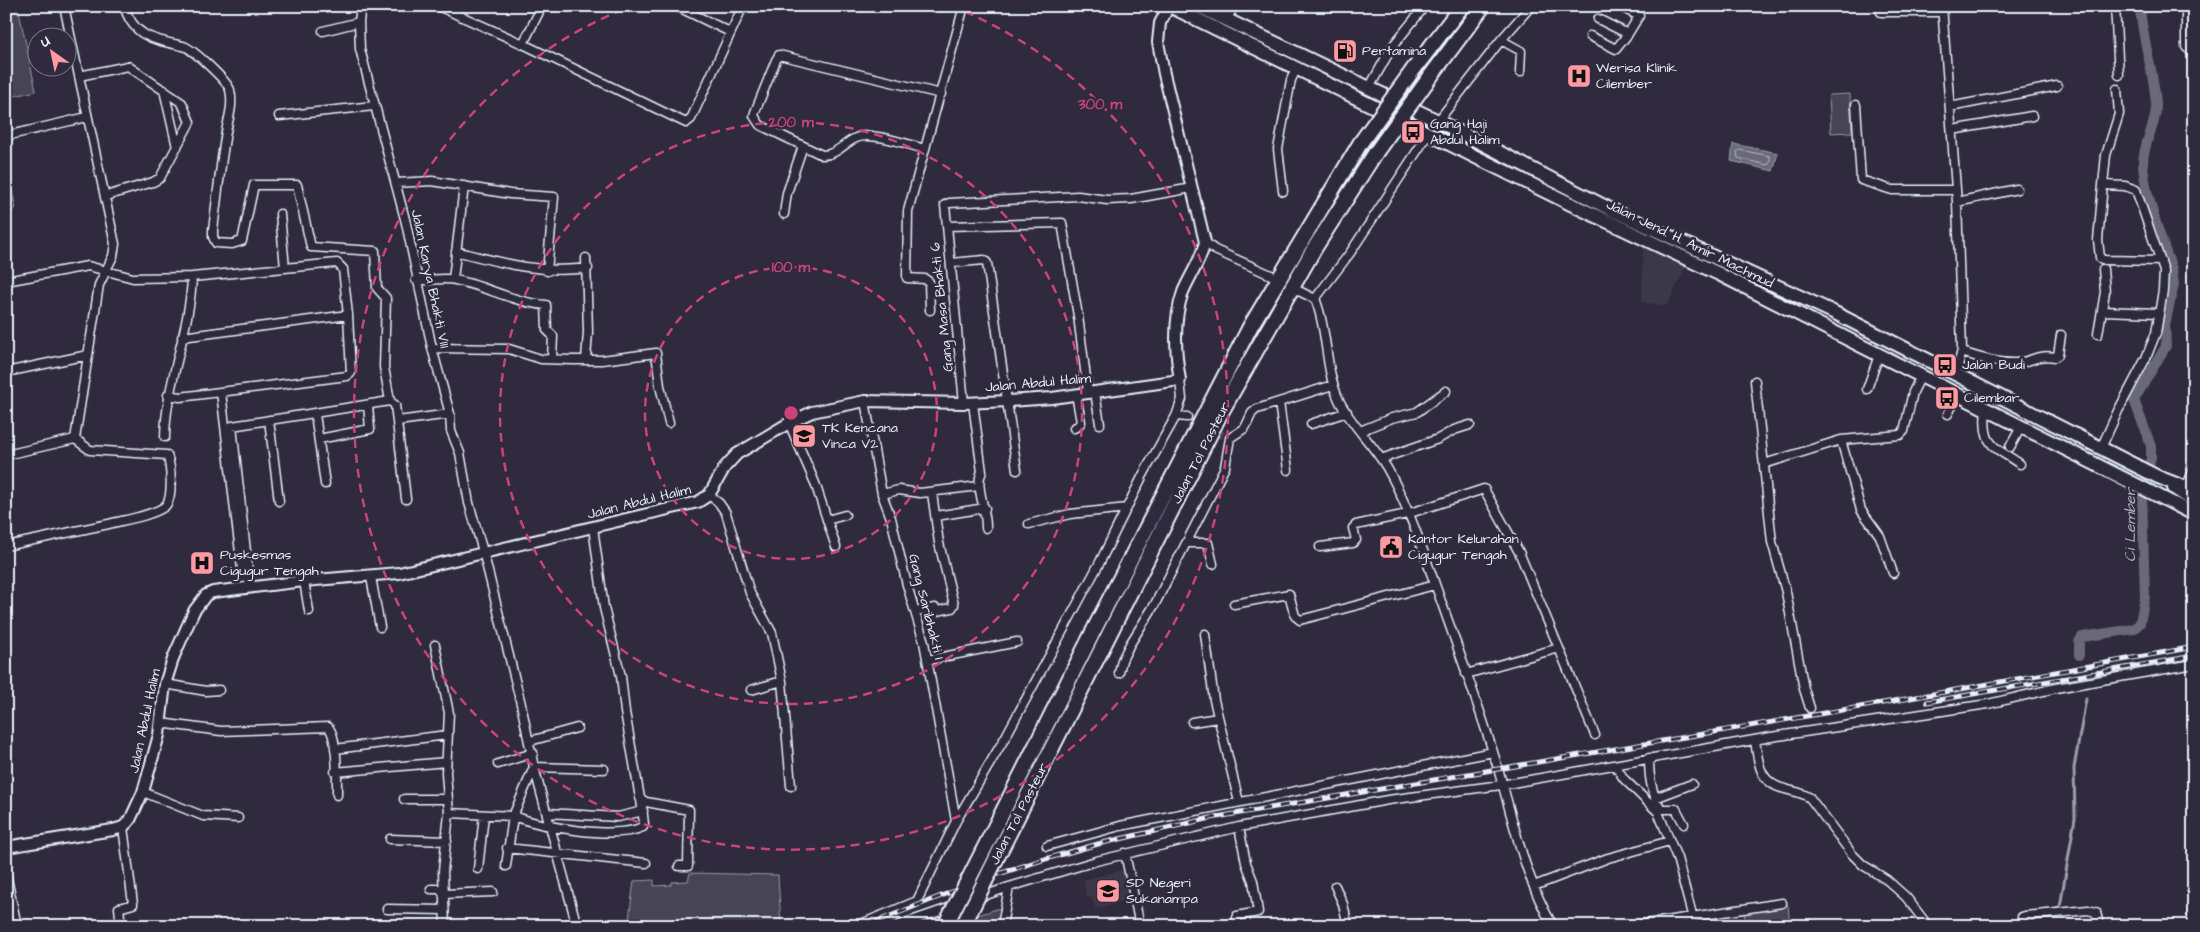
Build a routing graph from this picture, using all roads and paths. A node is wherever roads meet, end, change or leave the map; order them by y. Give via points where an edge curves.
1 (64, 6) edge
2 (124, 6) edge
3 (361, 6) edge
4 (439, 6) edge
5 (542, 6) edge
6 (676, 6) edge
7 (743, 6) edge
8 (964, 6) edge
9 (1169, 6) edge
10 (1198, 6) edge
11 (1232, 6) edge
12 (1425, 6) edge
13 (1462, 6) edge
14 (1483, 6) edge
15 (1531, 6) edge
16 (1619, 6) edge
17 (1878, 6) edge
18 (2115, 6) edge
19 (2186, 6) edge
20 (1942, 9) edge
21 (1598, 19) dead end
22 (1226, 20) junction
23 (358, 22) junction
24 (323, 31) dead end
25 (730, 32) junction
26 (1628, 34) junction
27 (1590, 36) dead end
28 (1501, 40) junction
29 (523, 44) junction
30 (2194, 53) edge
31 (1520, 72) dead end
32 (1294, 73) junction
33 (2119, 75) dead end
34 (79, 76) junction
35 (2057, 86) dead end
36 (1369, 88) junction
37 (2117, 89) dead end
38 (164, 90) junction
39 (941, 94) junction
40 (1856, 105) dead end
41 (374, 106) junction
42 (1950, 107) junction
43 (279, 116) dead end
44 (2032, 116) dead end
45 (88, 118) junction
46 (1438, 121) junction
47 (1952, 130) junction
48 (1429, 132) junction
49 (6, 136) edge
50 (803, 146) junction
51 (177, 147) junction
52 (925, 149) junction
53 (396, 183) junction
54 (2103, 185) junction
55 (464, 186) junction
56 (6, 188) edge
57 (1192, 188) junction
58 (2017, 189) dead end
59 (1956, 190) junction
60 (1282, 191) dead end
61 (106, 196) junction
62 (1957, 202) junction
63 (10, 206) dead end
64 (280, 214) dead end
65 (784, 214) dead end
66 (947, 226) junction
67 (1205, 242) junction
68 (456, 251) junction
69 (586, 258) dead end
70 (2161, 262) junction
71 (951, 263) junction
72 (285, 268) junction
73 (588, 268) junction
74 (2103, 268) dead end
75 (106, 270) junction
76 (547, 271) junction
77 (1270, 275) dead end
78 (192, 277) junction
79 (453, 279) junction
80 (416, 280) junction
81 (6, 281) edge
82 (1299, 291) dead end
83 (1315, 299) junction
84 (930, 310) dead end
85 (2103, 311) junction
86 (1833, 312) junction
87 (2158, 313) junction
88 (348, 315) junction
89 (1826, 328) junction
90 (2098, 334) dead end
91 (2061, 335) dead end
92 (182, 337) junction
93 (432, 348) junction
94 (1962, 352) junction
95 (88, 355) junction
96 (1879, 355) junction
97 (552, 358) junction
98 (586, 360) junction
99 (6, 372) edge
100 (1956, 374) junction
101 (1921, 376) junction
102 (1180, 380) junction
103 (1755, 381) dead end
104 (1333, 385) junction
105 (1867, 389) dead end
106 (1446, 391) dead end
107 (221, 392) junction
108 (1092, 392) junction
109 (1076, 394) junction
110 (1958, 395) junction
111 (168, 396) junction
112 (390, 401) junction
113 (865, 401) junction
114 (1008, 401) junction
115 (1279, 402) junction
116 (969, 403) junction
117 (368, 405) junction
118 (1986, 408) junction
119 (1347, 412) junction
120 (315, 414) junction
121 (450, 414) junction
122 (1948, 414) dead end
123 (1176, 416) junction
124 (1187, 417) tunnel mouth
125 (269, 420) junction
126 (398, 422) junction
127 (669, 423) dead end
128 (789, 423) junction
129 (1100, 424) dead end
130 (1311, 424) dead end
131 (1470, 425) dead end
132 (2021, 427) junction
133 (1074, 428) dead end
134 (1360, 432) junction
135 (165, 437) dead end
136 (75, 439) junction
137 (319, 439) junction
138 (1841, 440) junction
139 (2010, 447) dead end
140 (2102, 448) junction
141 (6, 454) edge
142 (1381, 459) junction
143 (1764, 464) junction
144 (2020, 464) dead end
145 (2194, 469) edge
146 (1016, 470) dead end
147 (1288, 470) dead end
148 (325, 484) dead end
149 (979, 486) junction
150 (2148, 490) junction
151 (932, 493) junction
152 (709, 494) junction
153 (882, 494) junction
154 (2191, 495) edge
155 (406, 499) dead end
156 (279, 502) dead end
157 (985, 508) junction
158 (1127, 508) junction
159 (1407, 514) junction
160 (2194, 514) edge
161 (845, 515) dead end
162 (936, 516) junction
163 (827, 520) junction
164 (1029, 524) dead end
165 (594, 528) junction
166 (986, 528) dead end
167 (1141, 538) junction
168 (1187, 543) junction
169 (1155, 544) junction
170 (6, 546) edge
171 (836, 546) dead end
172 (1320, 547) dead end
173 (484, 554) junction
174 (1213, 564) dead end
175 (1893, 573) dead end
176 (371, 577) junction
177 (243, 578) dead end
178 (304, 581) junction
179 (1435, 585) junction
180 (250, 587) junction
181 (1234, 604) dead end
182 (309, 611) dead end
183 (916, 612) junction
184 (380, 626) dead end
185 (1205, 634) dead end
186 (1017, 642) dead end
187 (435, 645) dead end
188 (1559, 648) junction
189 (928, 660) junction
190 (2194, 664) edge
191 (1119, 673) dead end
192 (1466, 674) junction
193 (782, 681) junction
194 (165, 684) junction
195 (219, 690) dead end
196 (751, 690) dead end
197 (1810, 708) dead end
198 (1218, 718) junction
199 (1192, 722) dead end
200 (160, 723) junction
201 (577, 728) dead end
202 (448, 735) junction
203 (1595, 735) dead end
204 (1755, 740) junction
205 (530, 741) junction
206 (335, 749) junction
207 (1493, 752) junction
208 (532, 754) junction
209 (1649, 758) junction
210 (446, 762) junction
211 (498, 764) dead end
212 (1615, 765) junction
213 (534, 767) junction
214 (604, 769) dead end
215 (335, 772) junction
216 (1692, 784) dead end
217 (1501, 785) junction
218 (791, 786) dead end
219 (143, 792) junction
220 (337, 795) dead end
221 (1655, 798) junction
222 (404, 799) dead end
223 (448, 799) junction
224 (641, 799) junction
225 (1239, 802) junction
226 (643, 811) junction
227 (449, 813) junction
228 (547, 813) junction
229 (484, 815) junction
230 (513, 816) junction
231 (238, 818) dead end
232 (956, 822) junction
233 (1684, 824) dead end
234 (123, 827) junction
235 (550, 827) junction
236 (1239, 827) junction
237 (390, 839) dead end
238 (447, 841) junction
239 (1670, 841) junction
240 (1047, 846) dead end
241 (6, 847) edge
242 (507, 848) junction
243 (557, 853) junction
244 (1125, 853) junction
245 (646, 863) dead end
246 (506, 866) dead end
247 (679, 866) dead end
248 (478, 869) dead end
249 (6, 873) edge
250 (1335, 886) dead end
251 (1534, 886) junction
252 (1009, 887) junction
253 (430, 889) dead end
254 (443, 892) junction
255 (493, 892) dead end
256 (1782, 903) dead end
257 (2194, 904) edge
258 (387, 909) dead end
259 (443, 910) junction
260 (1694, 922) edge
261 (909, 923) edge
262 (17, 926) edge
263 (121, 926) edge
264 (444, 926) edge
265 (577, 926) edge
266 (856, 926) edge
267 (897, 926) edge
268 (945, 926) edge
269 (964, 926) edge
270 (1002, 926) edge
271 (1140, 926) edge
272 (1237, 926) edge
273 (1348, 926) edge
274 (1553, 926) edge
275 (1632, 926) edge
276 (1928, 926) edge
277 (2022, 926) edge
278 (2099, 926) edge
279 (2191, 926) edge

1 - 34 street
2 - 112 street via 137,29 153,40 188,48 228,85 232,107 213,230 216,243 242,241 254,185 297,184 311,246 375,251 376,288 386,298 384,367
3 - 23 street, Jalan Karya Bhakti VIII
4 - 29 street
5 - 29 street
6 - 25 street
7 - 25 street
8 - 39 street
9 - 32 highway, Jalan Jend. H. Amir Machmud
9 - 57 street via 1160,23 1158,42
10 - 22 highway, Jalan Jend. H. Amir Machmud
11 - 22 street
12 - 36 street via 1392,47
13 - 167 highway, Jalan Tol Pasteur, bridge via 1361,142 1250,327
14 - 169 highway, Jalan Tol Pasteur, bridge via 1376,152 1314,249 1220,414
15 - 28 street
16 - 26 street via 1639,16
17 - 20 street via 1881,12
18 - 33 street
19 - 30 street via 2186,47
20 - 42 street
21 - 26 street
22 - 36 highway, Jalan Jend. H. Amir Machmud
23 - 24 street
23 - 41 street, Jalan Karya Bhakti VIII via 360,49
25 - 29 street via 691,119 686,123
26 - 27 street via 1616,48
28 - 31 street via 1521,51
28 - 46 street
32 - 48 highway, Jalan Jend. H. Amir Machmud
32 - 60 street via 1278,149
34 - 38 street via 128,66
34 - 45 street
35 - 42 street
36 - 46 highway, Jalan Jend. H. Amir Machmud
37 - 54 street via 2118,114 2106,154
38 - 51 street
38 - 51 street via 182,102 190,122
39 - 50 street via 779,56 754,116 760,125
39 - 52 street
40 - 59 street via 1861,180 1892,190
41 - 43 street
41 - 53 street, Jalan Karya Bhakti VIII
42 - 47 street
44 - 47 street
45 - 49 street
45 - 61 street
46 - 86 highway, Jalan Jend. H. Amir Machmud via 1594,201
47 - 59 street
48 - 83 street via 1350,253
48 - 89 highway, Jalan Jend. H. Amir Machmud
50 - 52 street via 822,156 829,155 853,139 868,135
50 - 65 street via 787,193
51 - 61 street via 160,178
52 - 84 street via 908,211 906,278 929,282
53 - 55 street via 432,181
53 - 80 street, Jalan Karya Bhakti VIII
54 - 70 street via 2136,190
54 - 70 street via 2098,240 2100,258
55 - 68 street
55 - 76 street via 510,194 554,196
56 - 63 street
57 - 66 street, Gang Masa Bhakti 6 via 1131,199 1078,196 948,203 944,209
57 - 67 street
58 - 62 street
59 - 62 street
61 - 75 street via 115,244
62 - 94 street
64 - 72 street
66 - 71 street, Gang Masa Bhakti 6
66 - 108 street via 1062,223
67 - 77 street via 1214,250
67 - 102 street via 1203,253 1183,292 1178,313 1176,348
68 - 76 street
68 - 79 street
69 - 73 street
70 - 87 street via 2163,290
71 - 114 street via 984,260 987,263
71 - 116 street, Gang Masa Bhakti 6
72 - 78 street
72 - 88 street via 340,265
73 - 76 street
73 - 98 street
74 - 85 street
75 - 78 street via 133,278
75 - 81 street via 88,266
75 - 95 street via 99,285
78 - 92 street via 191,303
79 - 80 street
79 - 97 street via 533,304 546,305 546,330 553,336
80 - 93 street, Jalan Karya Bhakti VIII
82 - 83 street
83 - 104 street via 1326,337
85 - 87 street
85 - 90 street
86 - 89 highway
86 - 100 highway, Jalan Jend. H. Amir Machmud
87 - 140 street via 2156,333 2146,358
88 - 92 street
88 - 107 street via 352,369 347,376
89 - 96 highway, Jalan Jend. H. Amir Machmud
91 - 94 street via 2057,357 2041,355 2016,363 1988,360
92 - 111 street
93 - 97 street via 509,349 541,359
93 - 121 street, Jalan Karya Bhakti VIII
94 - 100 street
95 - 99 street
95 - 136 street
96 - 101 highway, Jalan Jend. H. Amir Machmud
96 - 105 street
97 - 98 street
98 - 127 street via 656,353
100 - 140 highway, Jalan Jend. H. Amir Machmud
101 - 110 highway, Jalan Jend. H. Amir Machmud
101 - 138 street via 1902,434
102 - 108 street, Jalan Abdul Halim
102 - 123 street via 1182,399
103 - 143 street
104 - 115 street
104 - 119 street
106 - 134 street via 1417,412 1392,418
107 - 111 street
107 - 177 street
108 - 109 street, Jalan Abdul Halim
108 - 129 street
109 - 114 street, Jalan Abdul Halim
109 - 133 street via 1081,422
110 - 118 highway, Jalan Jend. H. Amir Machmud
110 - 122 street
111 - 135 street
112 - 117 street
112 - 126 street via 395,405
113 - 116 street, Jalan Abdul Halim
113 - 128 street, Jalan Abdul Halim via 812,412
113 - 153 street, Gang Saribhakti I
114 - 116 street, Jalan Abdul Halim
114 - 146 street
115 - 147 street
115 - 168 street via 1252,412 1245,428 1226,437 1225,467
116 - 149 street, Gang Masa Bhakti 6 via 982,472
117 - 120 street
117 - 137 street via 370,429
118 - 132 highway, Jalan Jend. H. Amir Machmud
118 - 144 street via 1984,430 1990,443
119 - 130 street
119 - 134 street
120 - 125 street
120 - 137 street
121 - 126 street
121 - 173 street, Jalan Karya Bhakti VIII via 451,431 460,452 469,502
123 - 124 street
123 - 158 street
125 - 156 street
125 - 180 street via 239,423 231,428
126 - 155 street
128 - 152 street, Jalan Abdul Halim via 730,460
128 - 163 street
131 - 142 street
132 - 139 street
132 - 150 highway, Jalan Jend. H. Amir Machmud
134 - 142 street
136 - 141 street
136 - 170 street via 90,450 167,455 169,501 164,507 132,518
137 - 148 street
138 - 143 street
138 - 175 street via 1861,510 1880,536
140 - 154 highway, Jalan Jend. H. Amir Machmud
142 - 159 street
143 - 197 street via 1772,542
145 - 154 street
149 - 151 street
149 - 157 street, Gang Masa Bhakti 6
150 - 154 highway
150 - 160 highway, Jalan Jend. H. Amir Machmud
151 - 153 street via 899,490
151 - 162 street
152 - 165 street, Jalan Abdul Halim via 705,499 685,506
152 - 193 street via 726,513 750,593 772,633
153 - 183 street, Gang Saribhakti I
157 - 162 street
157 - 166 street, Gang Masa Bhakti 6
158 - 164 street via 1070,514
158 - 232 street via 1011,727
159 - 172 street via 1356,525 1353,528 1354,542
159 - 179 street
159 - 188 street via 1484,489 1519,552
161 - 163 street
162 - 183 street via 954,605 948,609
163 - 171 street
165 - 173 street, Jalan Abdul Halim
165 - 224 street via 604,608 621,676 624,712
167 - 169 highway
167 - 268 highway, Jalan Tol Pasteur, bridge
168 - 174 street via 1208,543
168 - 191 street via 1130,644
169 - 269 highway, Jalan Tol Pasteur, bridge
173 - 176 street, Jalan Abdul Halim via 433,567
173 - 205 street, Jalan Karya Bhakti VIII
176 - 178 street, Jalan Abdul Halim
176 - 184 street
178 - 180 street, Jalan Abdul Halim
178 - 182 street
179 - 181 street via 1300,620 1295,616 1289,594
179 - 192 street
180 - 194 street, Jalan Abdul Halim via 213,592 200,601 183,634
183 - 189 street, Gang Saribhakti I
185 - 198 street
186 - 189 street
187 - 202 street via 447,698
188 - 192 street
188 - 203 street
189 - 232 street, Gang Saribhakti I
190 - 204 street via 2056,688 1988,704
192 - 207 street
193 - 196 street
193 - 218 street
194 - 195 street
194 - 200 street, Jalan Abdul Halim
198 - 199 street
198 - 225 street
200 - 206 street via 221,731 328,727
200 - 219 street, Jalan Abdul Halim
201 - 205 street
202 - 206 street
202 - 210 street
204 - 209 street
204 - 276 street via 1759,770 1767,780 1810,798 1852,854 1906,897
205 - 208 street, Jalan Karya Bhakti VIII
206 - 215 street
207 - 217 street
207 - 225 street
208 - 211 street
208 - 213 street, Jalan Karya Bhakti VIII
209 - 212 street
209 - 221 street
210 - 215 street
210 - 223 street
212 - 217 street
212 - 239 street via 1624,779 1658,812
213 - 214 street
213 - 228 street, Jalan Karya Bhakti VIII
213 - 230 street
215 - 220 street
216 - 221 street
217 - 236 street via 1388,800
217 - 251 street
219 - 231 street via 203,816
219 - 234 street, Jalan Abdul Halim via 130,820
221 - 233 street via 1661,809 1676,809
222 - 223 street
223 - 227 street
224 - 226 street
224 - 247 street via 689,810 688,866
225 - 240 street via 1120,826
226 - 228 street via 618,817
226 - 235 street via 643,827 636,830 616,832
227 - 229 street
227 - 238 street
228 - 235 street, Jalan Karya Bhakti VIII
229 - 230 street
229 - 248 street
230 - 235 street
230 - 242 street
232 - 266 street via 917,901
234 - 241 street
234 - 263 street via 133,904 119,908
235 - 243 street, Jalan Karya Bhakti VIII
236 - 244 street
236 - 272 street via 1258,912 1237,916
237 - 238 street
238 - 254 street
239 - 251 street via 1608,858
239 - 260 street
242 - 243 street
242 - 246 street
243 - 245 street
243 - 265 street, Jalan Karya Bhakti VIII
244 - 252 street
244 - 271 street
249 - 262 street
250 - 273 street
251 - 274 street
252 - 261 street
252 - 270 street
253 - 254 street
254 - 255 street
254 - 259 street
256 - 260 street
257 - 279 street
258 - 259 street
259 - 264 street
260 - 275 street
261 - 267 street
277 - 278 street via 2025,916 2088,910 2096,912

